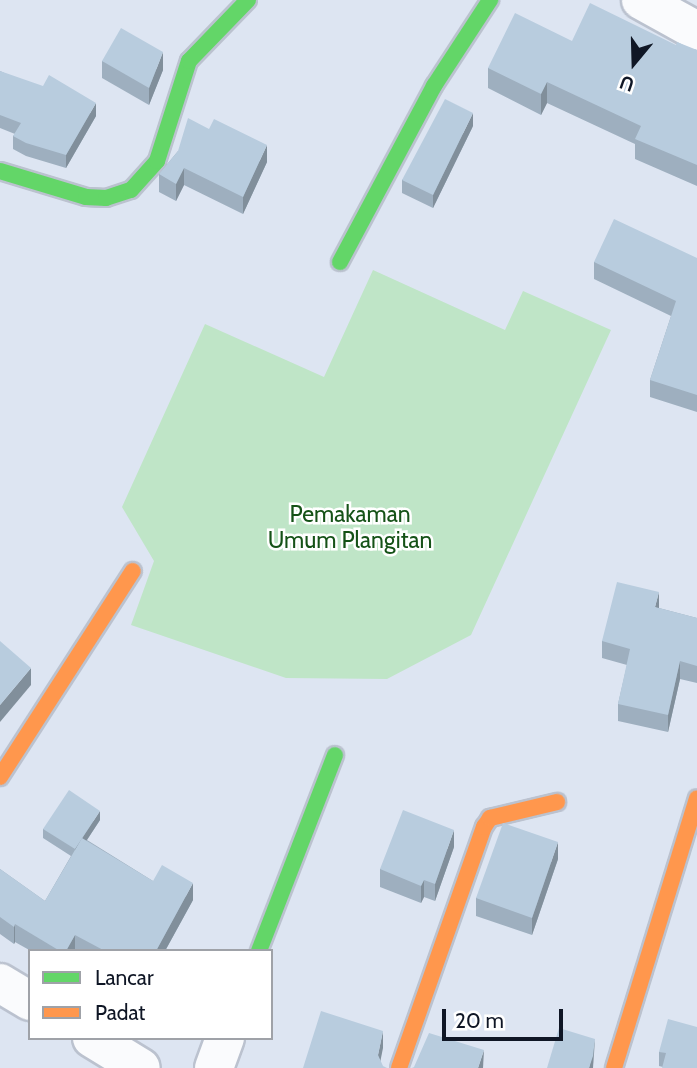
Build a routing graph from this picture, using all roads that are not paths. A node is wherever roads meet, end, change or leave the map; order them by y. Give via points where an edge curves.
1 (248, 0) edge
2 (491, 0) edge
3 (641, 0) edge
4 (697, 31) edge
5 (0, 172) edge
6 (340, 262) dead end
7 (133, 571) dead end
8 (335, 755) dead end
9 (0, 777) edge
10 (697, 799) edge
11 (556, 802) dead end
12 (260, 949) edge
13 (0, 983) edge
14 (28, 1000) edge
15 (95, 1040) edge
16 (224, 1040) edge
17 (141, 1068) edge
18 (214, 1068) edge
19 (399, 1068) edge
20 (614, 1068) edge

1 - 5 street via 189,61 157,161 131,190 106,198 86,197
2 - 6 street via 434,86
3 - 4 street
7 - 9 street
8 - 12 street
10 - 20 street
11 - 19 street via 490,818 484,827
13 - 14 street
15 - 17 street
16 - 18 street

